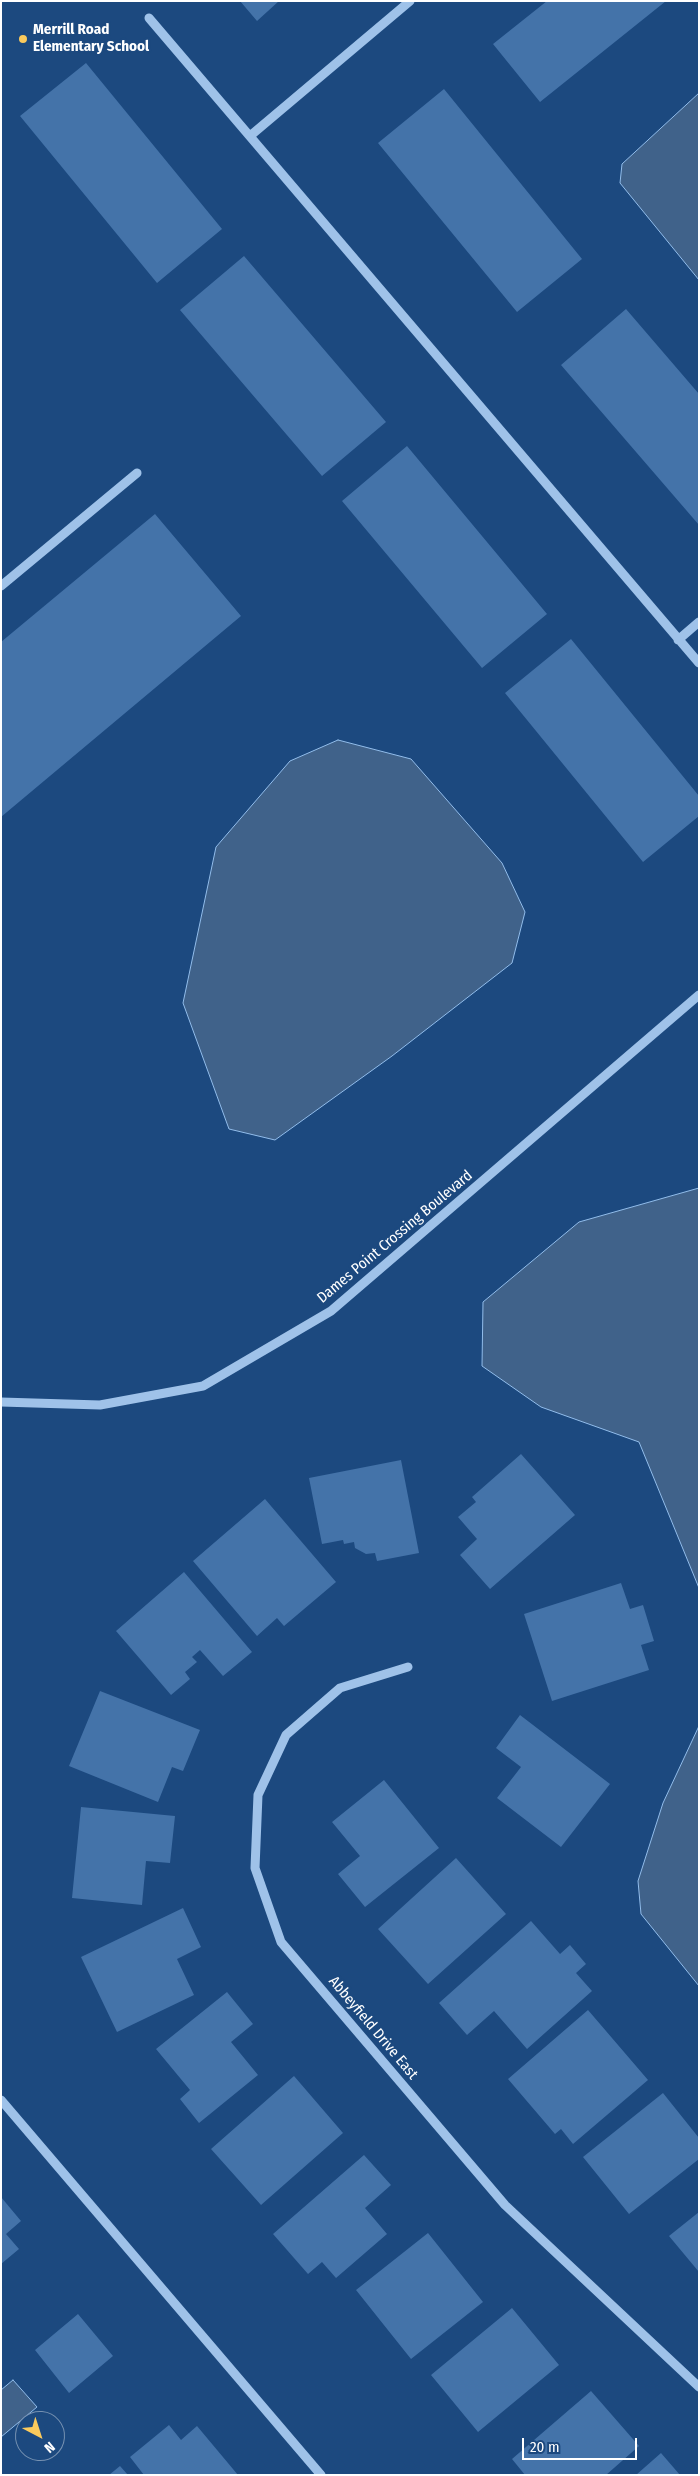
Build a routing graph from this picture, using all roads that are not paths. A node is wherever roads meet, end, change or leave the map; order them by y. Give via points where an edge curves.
1 (410, 1) edge
2 (149, 18) dead end
3 (250, 136) junction
4 (137, 473) dead end
5 (1, 586) edge
6 (699, 622) edge
7 (678, 640) junction
8 (699, 663) edge
9 (699, 995) edge
10 (1, 1402) edge
11 (408, 1667) dead end
12 (1, 2100) edge
13 (699, 2387) edge
14 (321, 2475) edge

1 - 3 street
2 - 3 street
3 - 7 street
4 - 5 street
6 - 7 street
7 - 8 street
9 - 10 street, Dames Point Crossing Boulevard via 331,1311 203,1386 100,1405
11 - 13 street, Abbeyfield Drive East via 340,1688 286,1735 258,1795 254,1868 281,1942 505,2205
12 - 14 street

